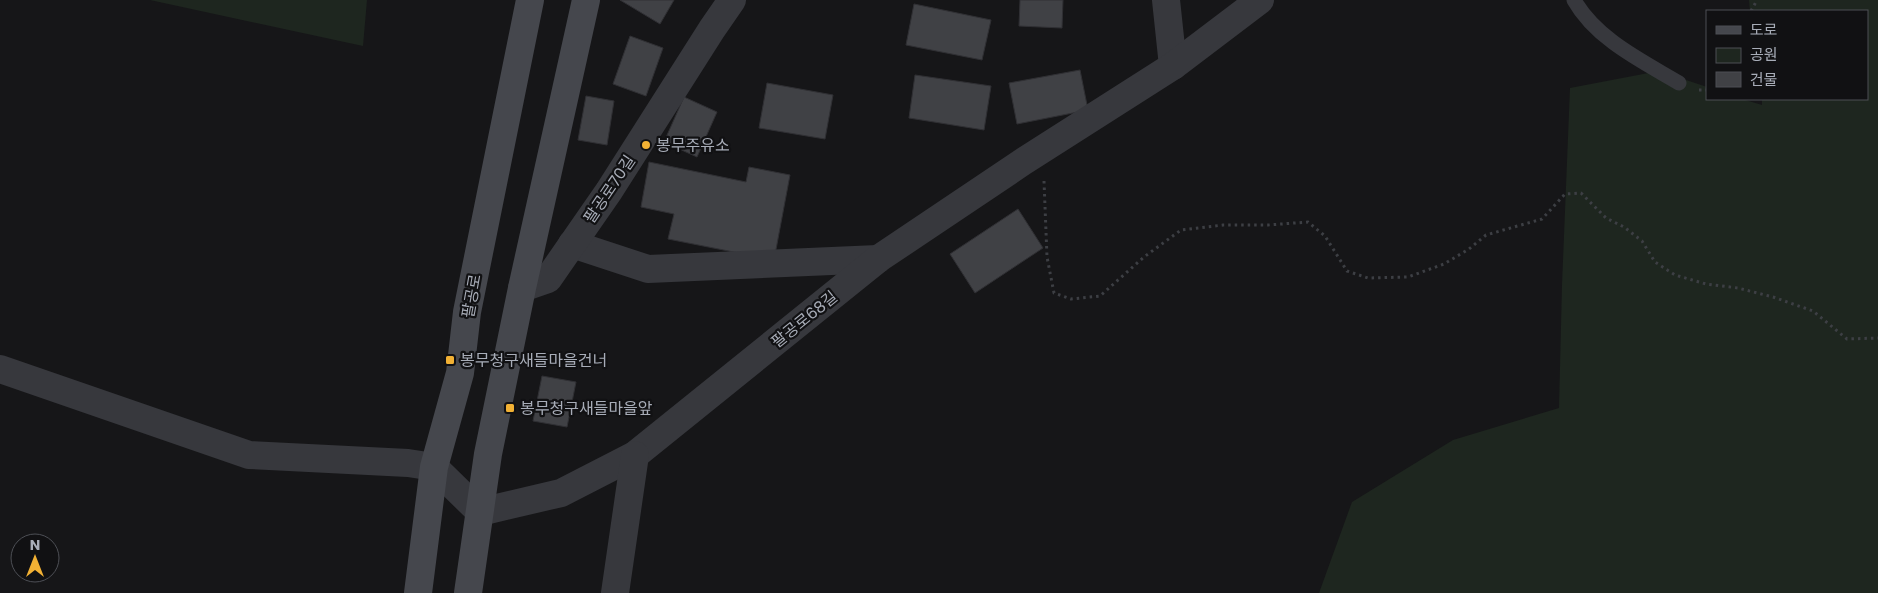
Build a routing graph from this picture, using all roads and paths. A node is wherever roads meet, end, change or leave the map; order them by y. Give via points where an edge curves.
1 (530, 0) edge
2 (586, 0) edge
3 (732, 0) edge
4 (1166, 0) edge
5 (1260, 0) edge
6 (1574, 0) edge
7 (1173, 66) junction
8 (1679, 83) dead end
9 (1024, 161) junction
10 (572, 244) junction
11 (878, 259) junction
12 (522, 288) junction
13 (1878, 338) edge
14 (0, 369) edge
15 (635, 455) junction
16 (434, 467) junction
17 (480, 512) junction
18 (418, 593) edge
19 (468, 593) edge
20 (615, 593) edge

1 - 16 main road, 팔공로 via 467,312 460,373
2 - 12 main road
3 - 10 street, 팔공로70길
4 - 7 street
5 - 7 street, 팔공로68길
6 - 8 lane via 1597,28 1625,51
7 - 9 street, 팔공로68길
9 - 11 street, 팔공로68길
9 - 13 path via 1044,180 1047,257 1054,293 1071,299 1100,296 1181,230 1223,225 1308,222 1325,236 1347,271 1368,278 1408,276 1444,264 1486,235 1542,218 1565,194 1581,193 1606,218 1642,241 1655,262 1675,275 1773,297 1814,311 1847,338
10 - 11 street via 648,269
10 - 12 street, 팔공로70길 via 548,279
11 - 15 street, 팔공로68길
12 - 17 main road via 488,454
14 - 16 street via 249,455
15 - 17 street, 팔공로68길 via 561,493
15 - 20 street
16 - 17 street
16 - 18 main road, 팔공로
17 - 19 main road

